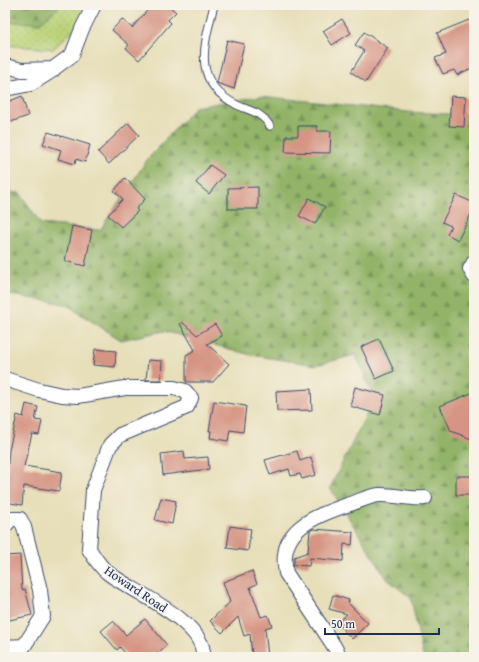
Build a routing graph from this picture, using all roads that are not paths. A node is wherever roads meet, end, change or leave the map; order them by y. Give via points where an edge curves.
1 (94, 5) edge
2 (214, 5) edge
3 (5, 66) edge
4 (53, 69) junction
5 (5, 89) edge
6 (270, 126) dead end
7 (474, 262) edge
8 (474, 276) edge
9 (5, 379) edge
10 (425, 498) dead end
11 (5, 526) edge
12 (5, 647) edge
13 (203, 657) edge
14 (340, 657) edge

1 - 4 street via 72,55
2 - 6 lane via 204,69 212,86 223,97 263,116
3 - 4 street via 22,70
4 - 5 street via 31,84
7 - 8 street via 470,269
9 - 13 street, Howard Road via 62,395 78,396 125,388 174,388 185,391 191,398 187,407 120,435 110,444 93,490 89,549 107,573 158,603 185,623 198,638 204,652
10 - 14 street via 378,495 310,520 295,532 287,544 283,560 286,573
11 - 12 street via 11,519 20,519 24,527 40,590 43,616 24,646

